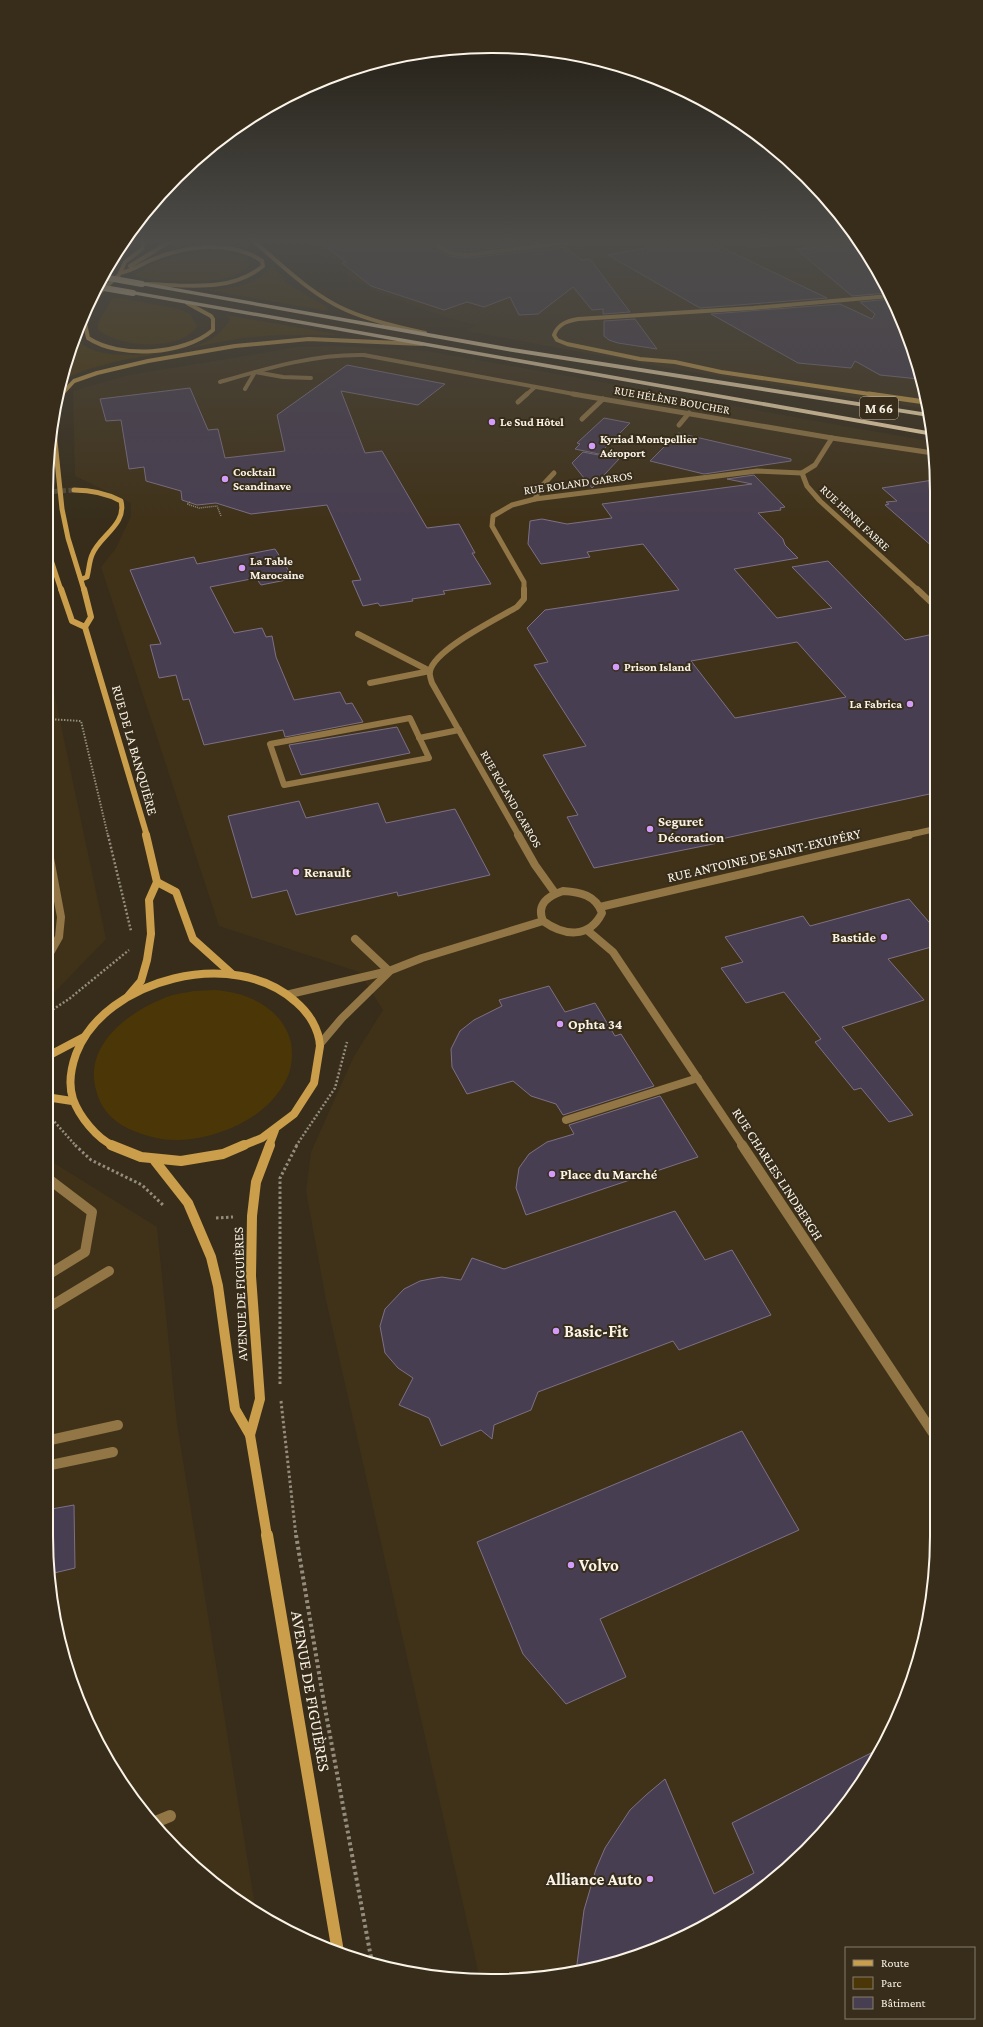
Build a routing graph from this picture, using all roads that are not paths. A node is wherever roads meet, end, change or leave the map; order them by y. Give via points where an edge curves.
1 (86, 334) edge
2 (208, 334) edge
3 (368, 334) edge
4 (422, 334) edge
5 (426, 334) edge
6 (555, 334) edge
7 (436, 336) junction
8 (435, 345) junction
9 (255, 372) junction
10 (311, 378) dead end
11 (220, 382) dead end
12 (535, 387) junction
13 (245, 389) dead end
14 (65, 391) edge
15 (603, 399) junction
16 (921, 401) edge
17 (518, 402) dead end
18 (689, 413) junction
19 (923, 414) edge
20 (582, 419) dead end
21 (679, 425) dead end
22 (926, 433) edge
23 (832, 438) junction
24 (928, 452) edge
25 (55, 456) edge
26 (554, 473) dead end
27 (802, 473) junction
28 (74, 490) tunnel mouth
29 (534, 499) junction
30 (53, 567) edge
31 (82, 580) junction
32 (930, 601) edge
33 (85, 627) junction
34 (358, 634) dead end
35 (430, 671) junction
36 (370, 683) dead end
37 (459, 730) junction
38 (419, 738) junction
39 (930, 830) edge
40 (53, 874) edge
41 (157, 882) junction
42 (555, 893) junction
43 (600, 907) junction
44 (543, 921) junction
45 (587, 930) junction
46 (355, 939) dead end
47 (53, 948) edge
48 (390, 971) junction
49 (232, 974) junction
50 (290, 994) junction
51 (127, 997) junction
52 (85, 1036) junction
53 (320, 1044) junction
54 (53, 1053) edge
55 (698, 1078) junction
56 (53, 1098) edge
57 (72, 1101) junction
58 (566, 1120) dead end
59 (275, 1130) junction
60 (155, 1161) junction
61 (53, 1182) edge
62 (108, 1271) dead end
63 (53, 1272) edge
64 (53, 1305) edge
65 (118, 1425) dead end
66 (930, 1428) edge
67 (250, 1435) junction
68 (53, 1439) edge
69 (113, 1452) dead end
70 (53, 1465) edge
71 (170, 1816) dead end
72 (159, 1821) edge
73 (337, 1946) edge

1 - 2 main road, M 66 via 88,339 98,345 135,351 174,348 201,339
3 - 8 highway, M 66
4 - 7 highway, M 66
5 - 7 main road, M 66
6 - 16 main road via 557,340 567,344 640,359 670,361 721,372
7 - 19 highway, M 66
8 - 14 main road, M 66 via 309,339 235,346 97,373 74,381
8 - 22 highway, M 66
9 - 10 street
9 - 11 street, RUE HÉLÈNE BOUCHER
9 - 12 street, RUE HÉLÈNE BOUCHER via 287,362 356,355
9 - 13 street
12 - 15 street, RUE HÉLÈNE BOUCHER
12 - 17 street
15 - 18 street, RUE HÉLÈNE BOUCHER
15 - 20 street
18 - 21 street
18 - 23 street, RUE HÉLÈNE BOUCHER
23 - 24 street, RUE HÉLÈNE BOUCHER
23 - 27 street, RUE HENRI FABRE via 815,465
25 - 31 main road via 68,536
26 - 29 street
27 - 29 street, RUE ROLAND GARROS via 757,471
27 - 32 street, RUE HENRI FABRE via 807,486 820,501
28 - 31 main road via 110,495 121,501 123,509 117,523 92,554 87,576
29 - 35 street, RUE ROLAND GARROS via 503,508 493,516 492,526 524,582 524,599 517,607 438,656
30 - 33 main road via 72,621
31 - 33 main road via 92,617
33 - 41 main road, RUE DE LA BANQUIÈRE via 150,847
34 - 35 street
35 - 36 street
35 - 37 street, RUE ROLAND GARROS via 432,683
37 - 38 street
37 - 42 street, RUE ROLAND GARROS via 536,865
38 - 38 street via 429,758 284,785 270,744 410,718
39 - 43 street, RUE ANTOINE DE SAINT-EXUPÉRY
40 - 47 street via 61,917 59,937
41 - 49 main road via 176,892 193,938
41 - 51 main road via 149,900 151,934 147,960 141,981
42 - 43 street via 582,893 590,896
42 - 44 street via 547,897 540,909
43 - 45 street via 600,920
44 - 45 street via 558,931 578,933
44 - 48 street via 422,958
45 - 55 street, RUE CHARLES LINDBERGH via 613,952
46 - 48 street
48 - 50 street
48 - 53 street via 342,1018
49 - 50 main road via 263,981
49 - 51 main road via 178,977 152,985
50 - 53 main road via 310,1016
51 - 52 main road via 106,1013
52 - 54 main road
52 - 57 main road via 74,1058 70,1079
53 - 59 main road via 320,1066 312,1089 297,1110
55 - 58 street
55 - 66 street, RUE CHARLES LINDBERGH
56 - 57 main road
57 - 60 main road via 88,1129 116,1149
59 - 60 main road via 239,1150 197,1160
59 - 67 main road, AVENUE DE FIGUIÈRES via 256,1182 252,1216 251,1276 260,1399
60 - 67 main road, AVENUE DE FIGUIÈRES via 188,1203 211,1257 218,1286 235,1409
61 - 63 street via 92,1212 85,1252
62 - 64 street
65 - 68 street
67 - 73 main road, AVENUE DE FIGUIÈRES
69 - 70 street
71 - 72 street

